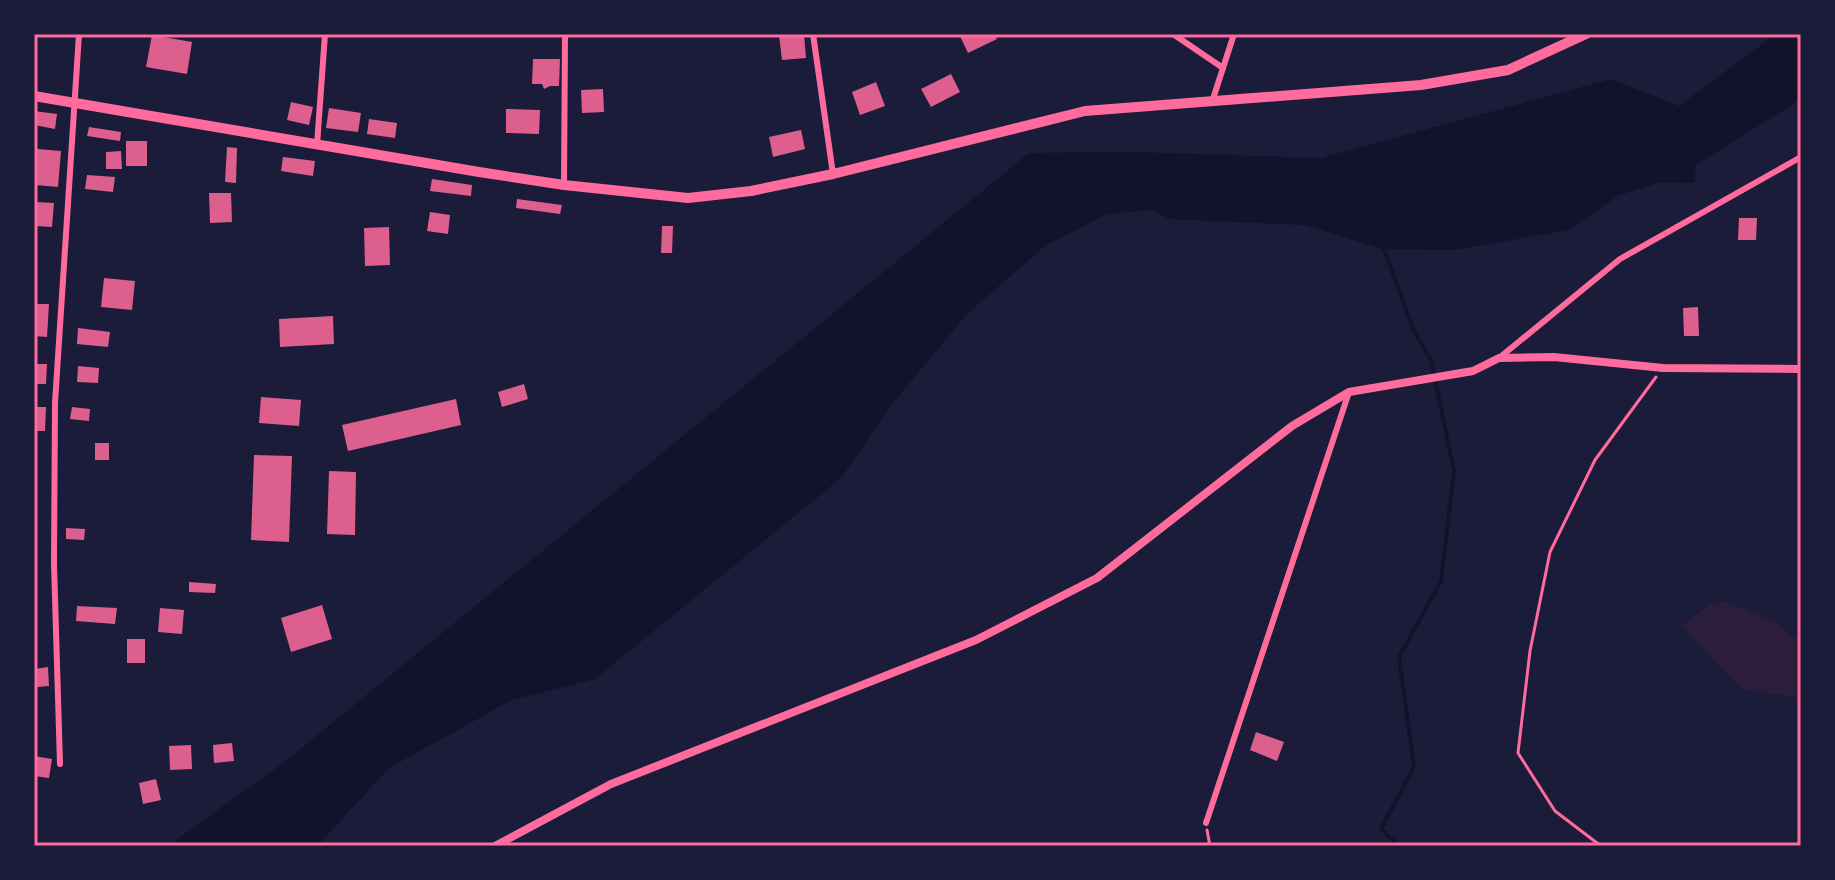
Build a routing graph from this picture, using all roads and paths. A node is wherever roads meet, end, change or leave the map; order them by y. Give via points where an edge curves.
1 (79, 34) edge
2 (325, 34) edge
3 (565, 34) edge
4 (813, 34) edge
5 (1173, 34) edge
6 (1234, 34) edge
7 (1586, 34) edge
8 (1223, 68) junction
9 (34, 96) edge
10 (75, 102) junction
11 (1212, 102) junction
12 (317, 145) junction
13 (1801, 157) edge
14 (833, 174) junction
15 (564, 185) junction
16 (1499, 358) junction
17 (1663, 368) junction
18 (1801, 369) edge
19 (1349, 392) junction
20 (60, 764) dead end
21 (1206, 823) joint
22 (495, 846) edge
23 (1210, 846) edge
24 (1601, 846) edge

1 - 10 street
2 - 12 street
3 - 15 street
4 - 14 street
5 - 8 street
6 - 8 street
7 - 11 main road via 1508,70 1421,85
8 - 11 street
9 - 10 main road
10 - 12 main road
10 - 20 street via 55,403
11 - 14 main road via 1085,111
12 - 15 main road
13 - 16 street via 1620,259
14 - 15 main road via 688,198
16 - 17 street via 1554,357
16 - 19 street via 1473,371
17 - 18 street
17 - 24 path via 1595,460 1550,552 1530,651 1518,753 1555,811
19 - 21 street
19 - 22 street via 1292,426 1097,578 976,640 611,784
21 - 23 path

